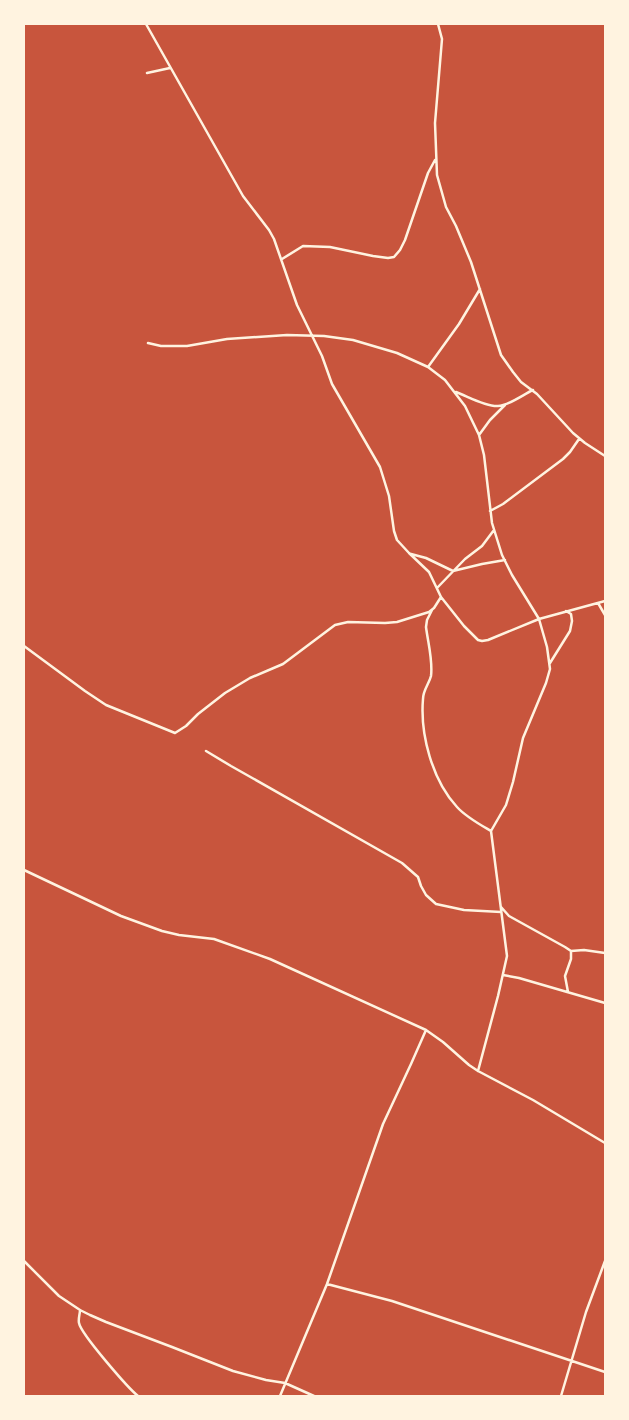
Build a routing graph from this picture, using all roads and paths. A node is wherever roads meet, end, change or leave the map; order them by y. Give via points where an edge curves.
1 (146, 24) edge
2 (438, 24) edge
3 (170, 68) junction
4 (146, 73) dead end
5 (435, 160) junction
6 (282, 259) junction
7 (480, 289) junction
8 (312, 335) junction
9 (148, 343) dead end
10 (428, 367) junction
11 (533, 390) junction
12 (455, 391) junction
13 (506, 405) junction
14 (479, 435) junction
15 (579, 439) junction
16 (605, 456) edge
17 (490, 511) junction
18 (494, 530) junction
19 (409, 553) junction
20 (505, 560) junction
21 (453, 571) junction
22 (437, 588) junction
23 (442, 597) junction
24 (605, 601) edge
25 (598, 603) junction
26 (434, 608) junction
27 (566, 611) junction
28 (605, 615) edge
29 (539, 619) junction
30 (24, 646) edge
31 (550, 663) junction
32 (206, 751) dead end
33 (491, 831) junction
34 (24, 870) edge
35 (501, 907) junction
36 (501, 912) junction
37 (571, 951) junction
38 (605, 953) edge
39 (503, 975) junction
40 (568, 992) junction
41 (605, 1003) edge
42 (426, 1030) junction
43 (478, 1071) junction
44 (605, 1142) edge
45 (24, 1261) edge
46 (605, 1261) edge
47 (327, 1284) junction
48 (80, 1310) junction
49 (572, 1362) junction
50 (605, 1372) edge
51 (285, 1383) junction
52 (138, 1396) edge
53 (280, 1396) edge
54 (314, 1396) edge
55 (561, 1396) edge

1 - 3 street
2 - 5 street via 442,39 435,123
3 - 4 street
3 - 6 street via 243,196 269,230
5 - 6 street via 405,240 394,257 374,256 330,247 303,246
5 - 7 street via 442,198 463,242
6 - 8 street via 292,294
7 - 10 street
7 - 11 street via 501,355 521,382
8 - 9 street via 227,339 187,346
8 - 10 street via 353,340 384,348
8 - 19 street via 332,384 380,467 390,496 396,536
10 - 12 street
11 - 13 street
11 - 15 street
12 - 13 street via 482,402
12 - 14 street
13 - 14 street
14 - 17 street via 484,455
15 - 16 street
15 - 17 street via 563,459
17 - 18 street
18 - 20 street
18 - 21 street via 482,546
19 - 21 street
19 - 22 street via 429,572
20 - 21 street
20 - 29 street
21 - 22 street
22 - 23 street
23 - 26 street
23 - 29 street via 464,626 480,641
24 - 25 street
25 - 27 street
25 - 28 street
26 - 30 street via 398,622 348,622 335,625 283,664 250,678 225,693 175,733 106,705
26 - 33 street via 426,627 431,674 423,699 424,727 430,758 443,788 456,807
27 - 29 street
27 - 31 street via 571,614 572,625
29 - 31 street
31 - 33 street via 546,683 523,738 506,805
32 - 36 street via 402,863 418,877 424,892 434,903 464,910
33 - 35 street
34 - 42 street via 162,931 214,939 270,959
35 - 36 street
35 - 37 street via 509,916
36 - 39 street via 507,952
37 - 38 street
37 - 40 street via 565,976
39 - 40 street
39 - 43 street
40 - 41 street
42 - 43 street
42 - 47 street via 375,1143
43 - 44 street
45 - 48 street via 59,1296
46 - 49 street via 586,1312
47 - 49 street via 398,1303
47 - 51 street
48 - 51 street via 232,1371
48 - 52 street via 80,1324 87,1335 111,1368
49 - 50 street
49 - 55 street
51 - 53 street
51 - 54 street

